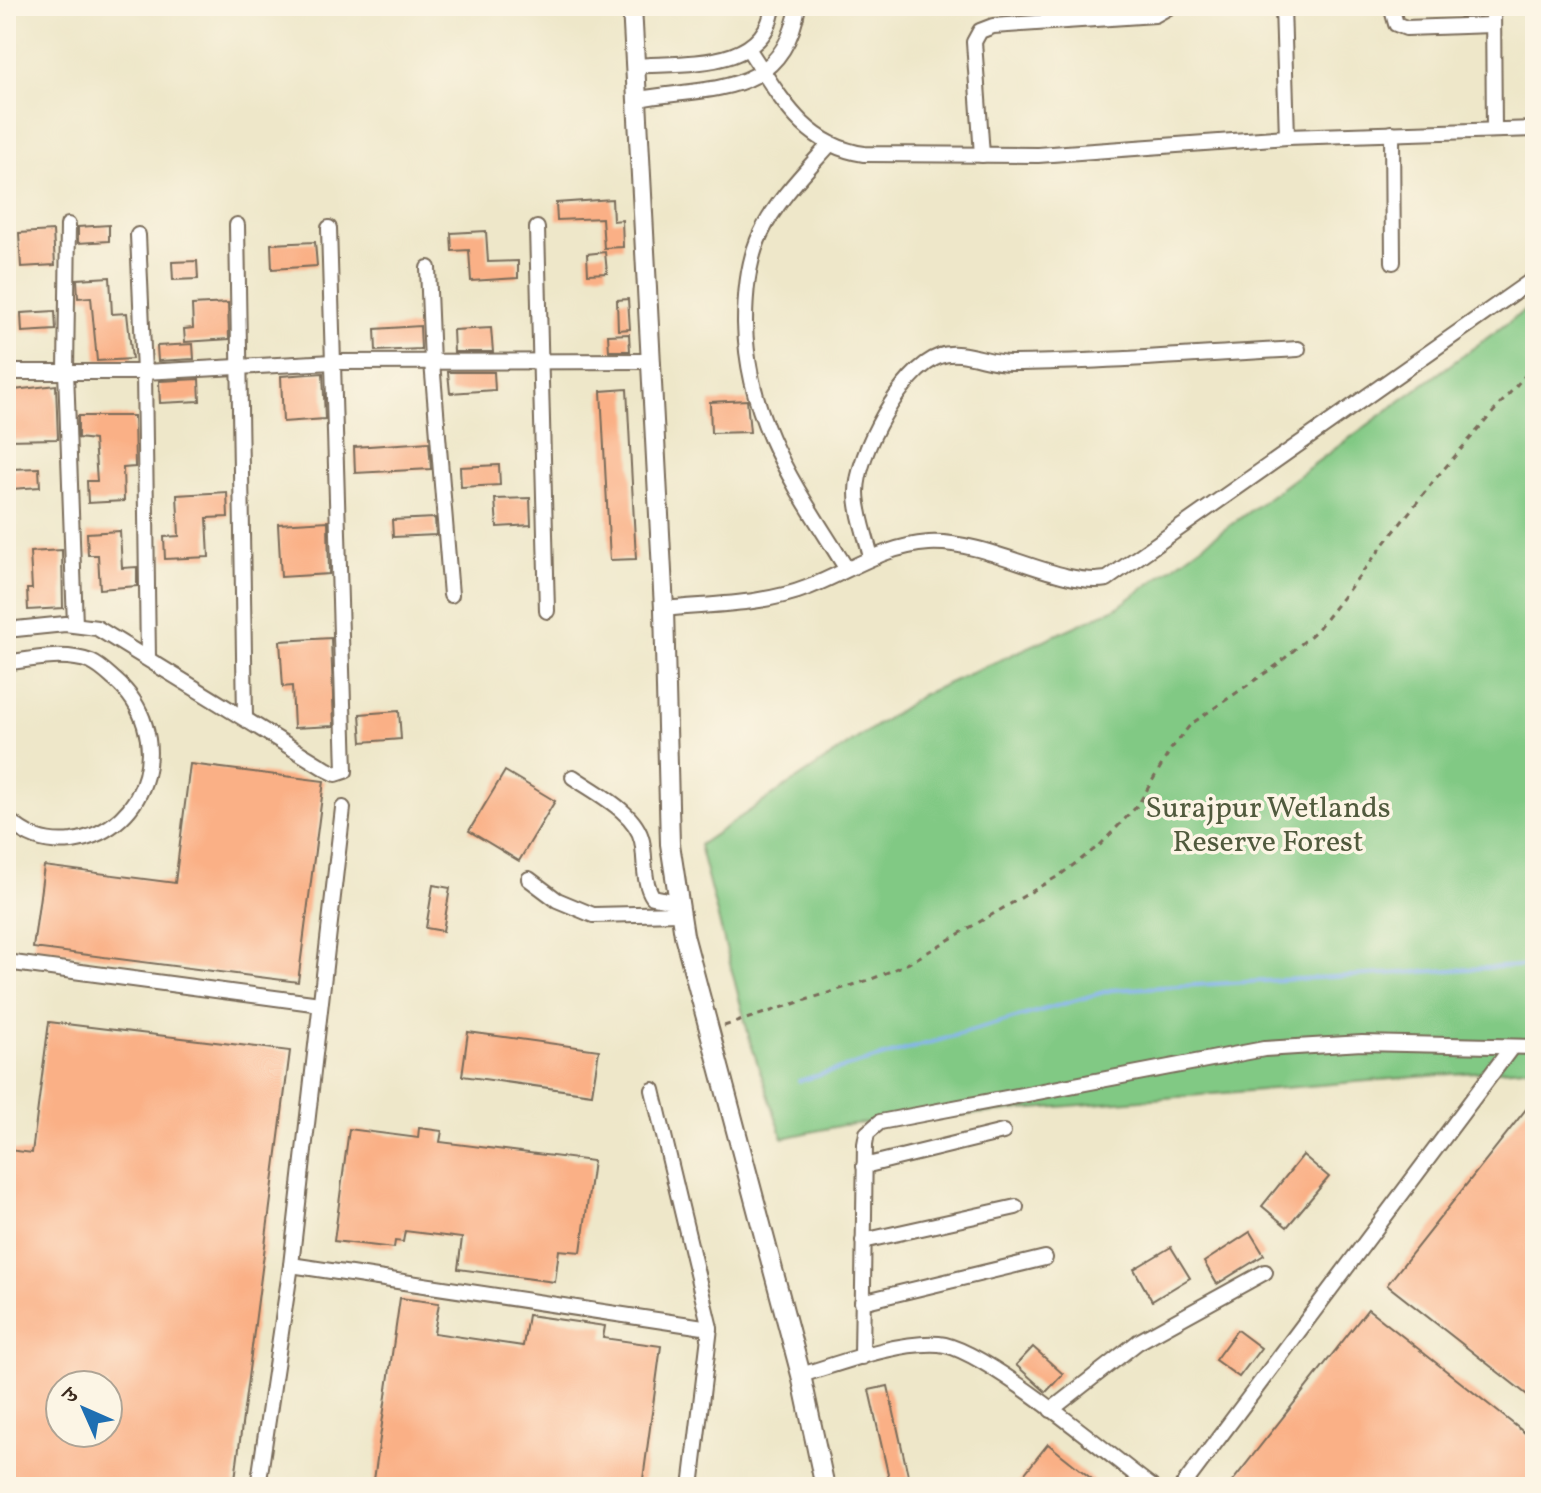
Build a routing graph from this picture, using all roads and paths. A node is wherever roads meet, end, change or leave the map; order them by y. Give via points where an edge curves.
1 (632, 6) edge
2 (773, 6) edge
3 (798, 6) edge
4 (1171, 6) edge
5 (1283, 6) edge
6 (1391, 6) edge
7 (1493, 6) edge
8 (1492, 25) junction
9 (749, 50) junction
10 (634, 66) junction
11 (764, 73) junction
12 (638, 99) junction
13 (1535, 129) edge
14 (1494, 130) junction
15 (1392, 133) junction
16 (1287, 137) junction
17 (829, 145) junction
18 (982, 155) junction
19 (68, 225) dead end
20 (237, 225) dead end
21 (329, 228) dead end
22 (537, 228) dead end
23 (138, 235) dead end
24 (1393, 262) dead end
25 (428, 268) dead end
26 (1535, 278) edge
27 (1298, 349) dead end
28 (651, 361) junction
29 (333, 362) junction
30 (432, 362) junction
31 (540, 363) junction
32 (1535, 364) edge
33 (239, 369) junction
34 (66, 371) junction
35 (6, 372) edge
36 (144, 372) junction
37 (871, 557) junction
38 (846, 568) junction
39 (451, 595) dead end
40 (664, 609) junction
41 (547, 611) dead end
42 (75, 625) junction
43 (6, 630) edge
44 (148, 657) junction
45 (6, 663) edge
46 (245, 717) junction
47 (573, 777) dead end
48 (343, 808) dead end
49 (6, 818) edge
50 (529, 879) dead end
51 (679, 908) junction
52 (6, 962) edge
53 (320, 1004) junction
54 (709, 1031) junction
55 (1535, 1047) edge
56 (1511, 1048) junction
57 (653, 1090) dead end
58 (1003, 1132) dead end
59 (864, 1166) junction
60 (1016, 1207) dead end
61 (863, 1241) junction
62 (1045, 1258) dead end
63 (291, 1265) junction
64 (1265, 1272) dead end
65 (862, 1302) junction
66 (710, 1328) junction
67 (862, 1357) junction
68 (801, 1375) junction
69 (1051, 1410) junction
70 (258, 1487) edge
71 (691, 1487) edge
72 (825, 1487) edge
73 (1152, 1487) edge
74 (1182, 1487) edge

1 - 10 main road
2 - 9 street via 767,32
3 - 11 street via 784,52
4 - 18 street via 1155,15 980,31 974,42
5 - 16 street
6 - 8 street via 1396,24 1406,28
7 - 8 street
8 - 14 street
9 - 10 street via 733,57
9 - 11 street
10 - 12 main road
11 - 12 street via 733,87
11 - 17 street via 804,126
12 - 28 main road
13 - 14 street
14 - 15 street
15 - 16 street
15 - 24 street
16 - 18 street
17 - 18 street via 864,154
17 - 38 street via 762,230 745,297 745,334 757,407 770,441
19 - 34 street
20 - 33 street
21 - 29 street
22 - 31 street
23 - 36 street
25 - 30 street
26 - 37 street via 1107,579 1085,581 953,543 896,548
27 - 37 street via 1009,364 940,355 914,374 865,452 857,502
28 - 31 street
28 - 40 main road
29 - 30 street
29 - 33 street
29 - 46 street via 345,771 326,769
30 - 31 street
30 - 39 street
31 - 41 street
32 - 54 path via 1436,478 1317,630 1277,665 1191,724 1138,805 1100,845 1060,875 909,963
33 - 36 street
33 - 46 street
34 - 35 street
34 - 36 street
34 - 42 street
36 - 44 street
37 - 38 street
38 - 40 street via 781,596
40 - 51 main road via 670,844
42 - 43 street
42 - 44 street via 97,628
44 - 46 street
45 - 49 street via 59,658 101,667 130,692 145,718 152,752 145,781 117,824 84,839 32,837
47 - 51 street via 636,825 648,889 653,897
48 - 53 street
50 - 51 street via 557,900 593,915
51 - 54 main road
52 - 53 street
53 - 63 street
54 - 68 main road
55 - 56 street
56 - 59 street via 1315,1044 1223,1055 880,1122 867,1133
56 - 74 street
57 - 66 street
58 - 59 street
59 - 61 street
60 - 61 street
61 - 65 street
62 - 65 street
63 - 66 street
63 - 70 street
64 - 69 street via 1112,1358
65 - 67 street
66 - 71 street
67 - 68 street
67 - 69 street via 925,1344 952,1346
68 - 72 main road
69 - 73 street

